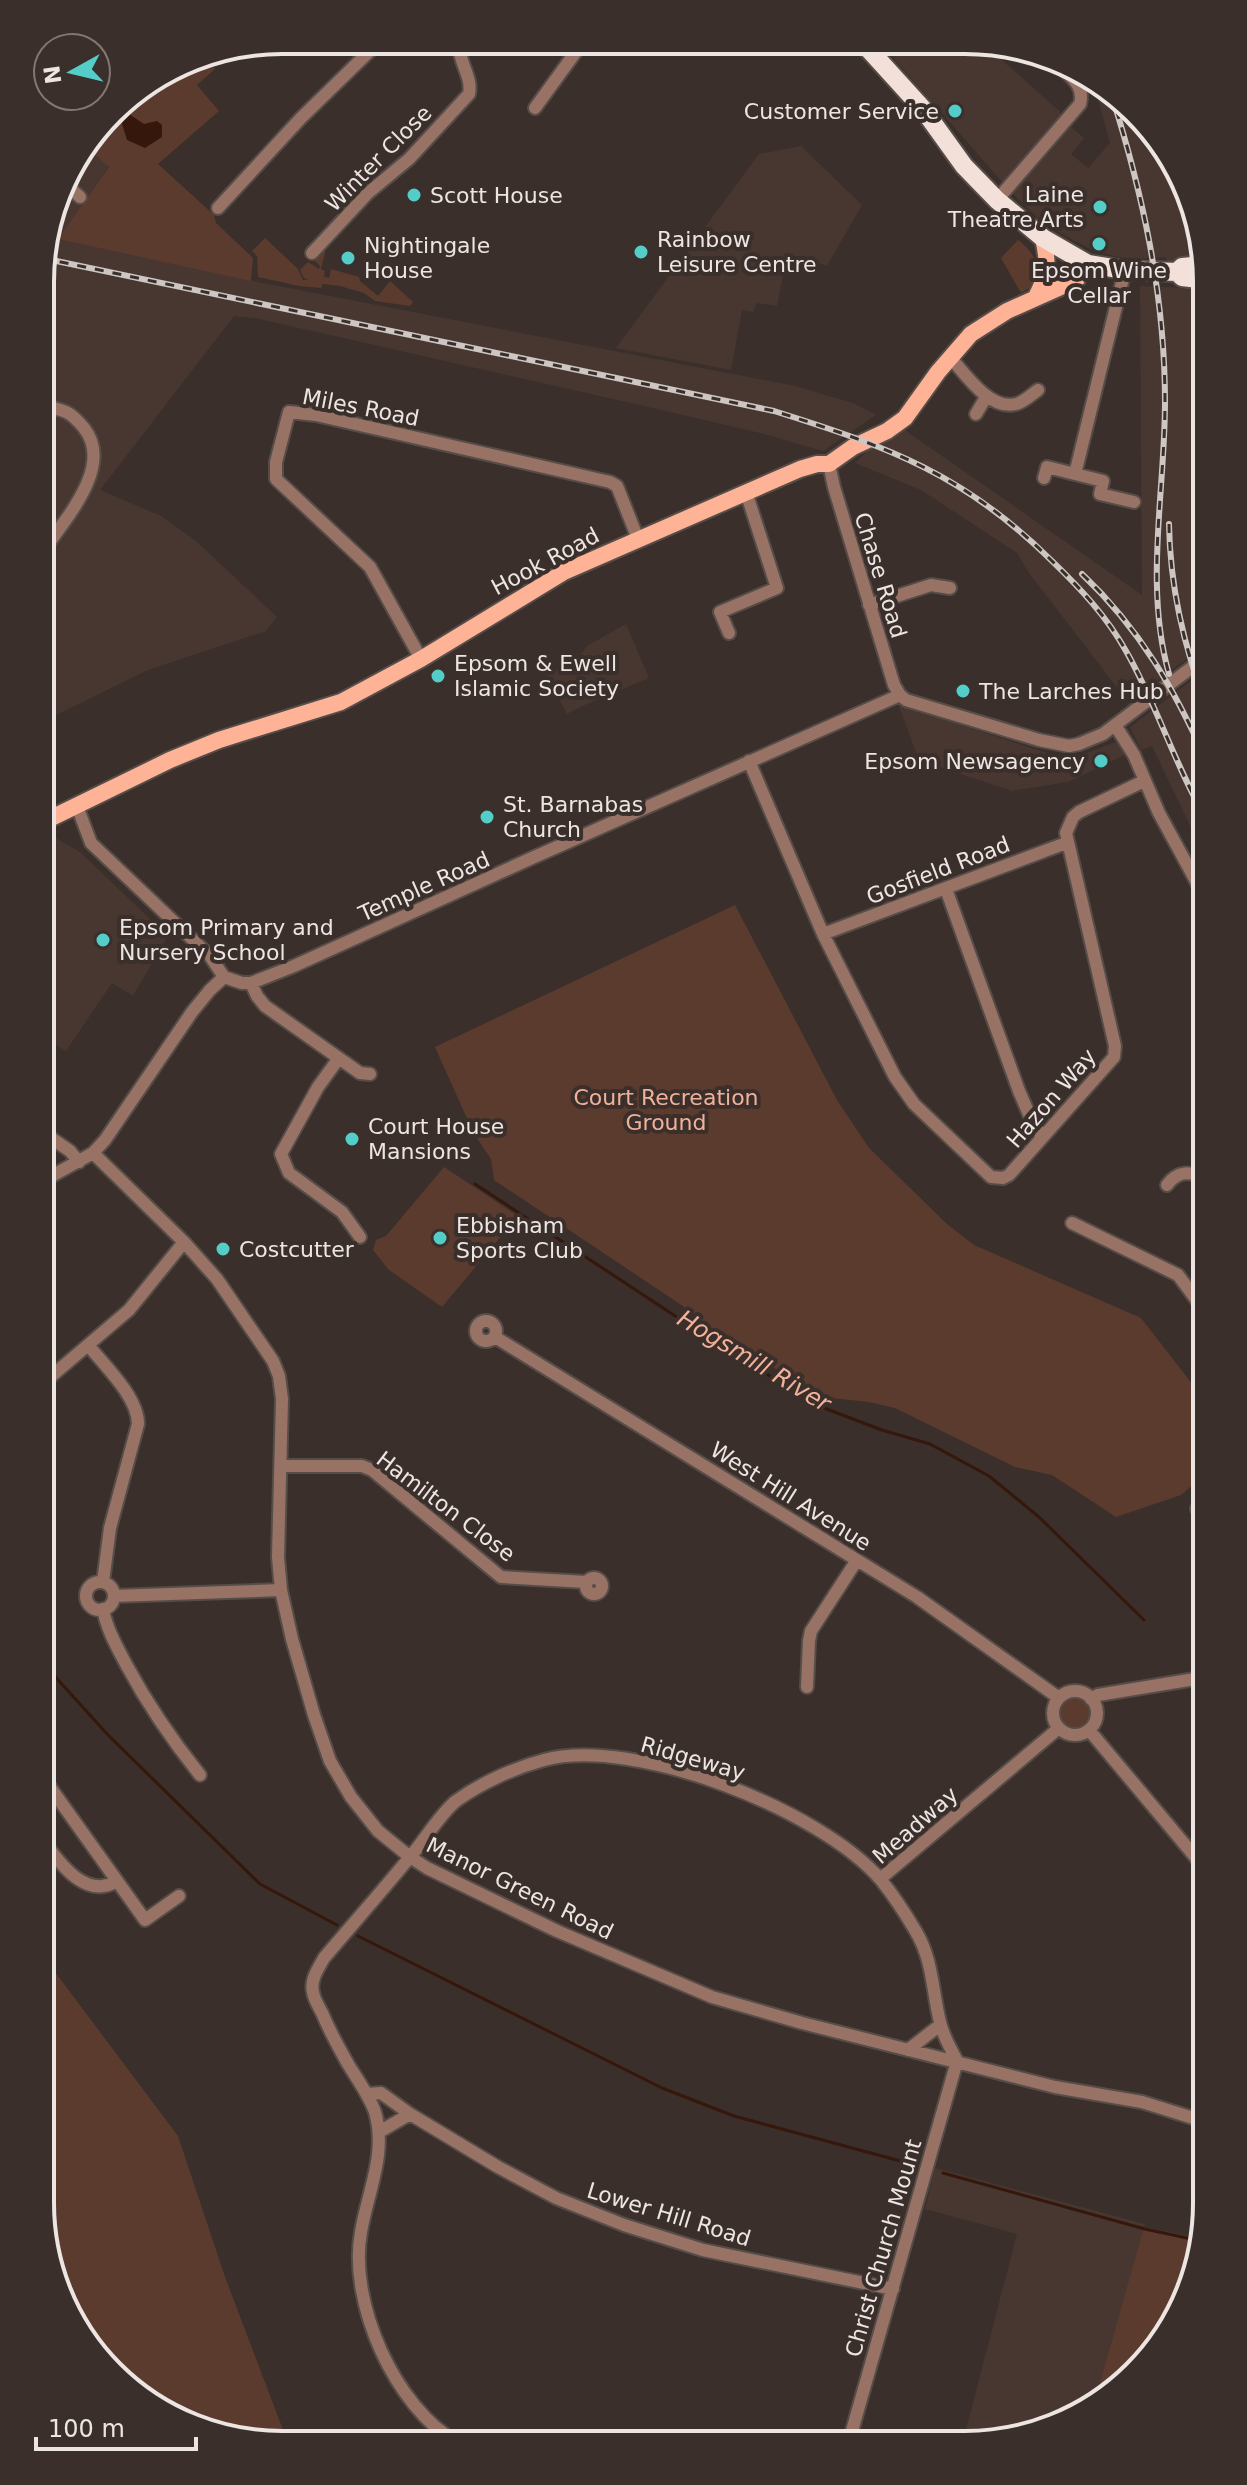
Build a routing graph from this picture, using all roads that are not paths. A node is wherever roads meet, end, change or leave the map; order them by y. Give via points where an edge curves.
1 (367, 54) edge
2 (459, 54) edge
3 (574, 54) edge
4 (873, 54) edge
5 (1077, 83) edge
6 (535, 108) dead end
7 (73, 191) edge
8 (80, 197) dead end
9 (997, 200) junction
10 (218, 208) dead end
11 (1043, 238) junction
12 (312, 253) dead end
13 (1192, 266) edge
14 (1082, 268) junction
15 (1125, 270) junction
16 (1177, 272) junction
17 (1193, 278) edge
18 (1036, 297) junction
19 (950, 357) junction
20 (1038, 390) dead end
21 (986, 397) junction
22 (54, 408) edge
23 (976, 414) dead end
24 (829, 464) junction
25 (1075, 474) junction
26 (1044, 478) dead end
27 (746, 492) junction
28 (1134, 502) dead end
29 (54, 535) edge
30 (638, 539) junction
31 (950, 588) dead end
32 (869, 605) junction
33 (729, 633) dead end
34 (421, 659) junction
35 (1193, 666) edge
36 (900, 695) junction
37 (1115, 725) junction
38 (749, 761) junction
39 (1144, 781) junction
40 (77, 806) junction
41 (54, 817) edge
42 (1066, 843) junction
43 (1193, 876) edge
44 (946, 889) junction
45 (823, 934) junction
46 (224, 977) junction
47 (251, 983) junction
48 (339, 1058) junction
49 (370, 1074) dead end
50 (1042, 1137) junction
51 (54, 1140) edge
52 (93, 1153) junction
53 (79, 1162) junction
54 (1193, 1174) edge
55 (54, 1175) edge
56 (1167, 1185) dead end
57 (1072, 1223) dead end
58 (360, 1237) dead end
59 (184, 1242) junction
60 (1193, 1295) edge
61 (495, 1337) dead end
62 (88, 1345) junction
63 (54, 1374) edge
64 (281, 1466) junction
65 (857, 1560) junction
66 (103, 1582) junction
67 (586, 1582) dead end
68 (281, 1590) junction
69 (114, 1596) junction
70 (103, 1609) junction
71 (1193, 1679) edge
72 (807, 1687) dead end
73 (1059, 1698) junction
74 (1091, 1699) junction
75 (1059, 1728) junction
76 (1089, 1730) junction
77 (200, 1775) dead end
78 (54, 1793) edge
79 (54, 1854) edge
80 (1193, 1854) edge
81 (410, 1857) junction
82 (880, 1879) junction
83 (117, 1881) junction
84 (179, 1896) dead end
85 (940, 2025) junction
86 (908, 2050) junction
87 (957, 2061) junction
88 (367, 2094) junction
89 (410, 2114) junction
90 (1193, 2118) edge
91 (379, 2132) junction
92 (893, 2289) junction
93 (438, 2431) edge
94 (852, 2431) edge

1 - 10 street
2 - 12 street, Winter Close via 470,90 415,153 368,193
3 - 6 street
4 - 9 highway
5 - 9 street via 1080,104
7 - 8 street
9 - 11 highway
11 - 14 highway
11 - 18 main road via 1047,276
13 - 16 highway
14 - 15 highway
14 - 18 main road, Hook Road via 1077,279
15 - 16 highway
15 - 25 street
16 - 17 highway
18 - 19 main road, Hook Road via 982,325
19 - 21 street
19 - 24 main road, Hook Road via 905,418
20 - 21 street via 1013,405
21 - 23 street
22 - 29 street via 68,412 88,433 94,459 87,486
24 - 27 main road, Hook Road via 800,469
24 - 32 street, Chase Road
25 - 26 street via 1047,467
25 - 28 street via 1103,481 1100,494
27 - 30 main road, Hook Road
27 - 33 street via 777,588 720,612
30 - 34 main road, Hook Road via 564,572
30 - 34 street, Miles Road via 617,486 610,482 289,412 276,479 370,567
31 - 32 street via 931,585
32 - 36 street, Chase Road
34 - 40 main road, Hook Road via 341,702 219,740
35 - 37 street
36 - 37 street via 1069,746
36 - 38 street, Temple Road
37 - 39 street
38 - 45 street, Hazon Way
38 - 47 street, Temple Road
39 - 42 street via 1079,812 1069,825
39 - 43 street
40 - 41 main road, Hook Road
40 - 46 street via 91,843 210,956
42 - 44 street, Gosfield Road
42 - 50 street, Hazon Way via 1115,1046 1108,1065
44 - 45 street, Gosfield Road
44 - 50 street via 1019,1091
45 - 50 street, Hazon Way via 906,1095 984,1171 991,1177 1009,1175
46 - 47 street
46 - 52 street via 192,1012
47 - 48 street via 265,1006
48 - 49 street
48 - 58 street via 281,1154 289,1173 342,1212
51 - 53 street
52 - 53 street
52 - 59 street, Manor Green Road
53 - 55 street
54 - 56 street via 1173,1176
57 - 60 street via 1178,1275
59 - 62 street via 129,1310
59 - 64 street, Manor Green Road via 217,1279 273,1361 282,1399
61 - 65 street, West Hill Avenue
62 - 63 street
62 - 66 street via 138,1415 110,1528
64 - 67 street, Hamilton Close via 362,1466 501,1577
64 - 68 street, Manor Green Road
65 - 72 street via 811,1631
65 - 73 street, West Hill Avenue via 930,1605
66 - 69 street
66 - 70 street via 88,1587 85,1595 88,1604
68 - 69 street
68 - 81 street, Manor Green Road via 330,1761 378,1831
69 - 70 street via 111,1606
70 - 77 street via 108,1631 144,1698
71 - 74 street
73 - 74 street via 1079,1692
73 - 75 street via 1053,1716
74 - 76 street via 1096,1718
75 - 76 street via 1070,1735
75 - 82 street, Meadway
76 - 80 street
78 - 83 street
79 - 83 street via 84,1884 108,1886
81 - 82 street, Ridgeway via 454,1803 481,1786 545,1759 582,1755 659,1765 773,1805 846,1849
81 - 86 street, Manor Green Road via 557,1931 685,1987
81 - 88 street via 314,1975 313,1992 325,2020
82 - 85 street, Meadway via 926,1952
83 - 84 street via 145,1920
85 - 86 street
85 - 87 street, Meadway
86 - 87 street, Manor Green Road
87 - 90 street, Manor Green Road
87 - 92 street, Christ Church Mount
88 - 89 street, Lower Hill Road via 381,2093
88 - 91 street
89 - 91 street
89 - 92 street, Lower Hill Road via 556,2198 624,2225 703,2250
91 - 93 street via 359,2250 362,2297 390,2368
92 - 94 street, Christ Church Mount

